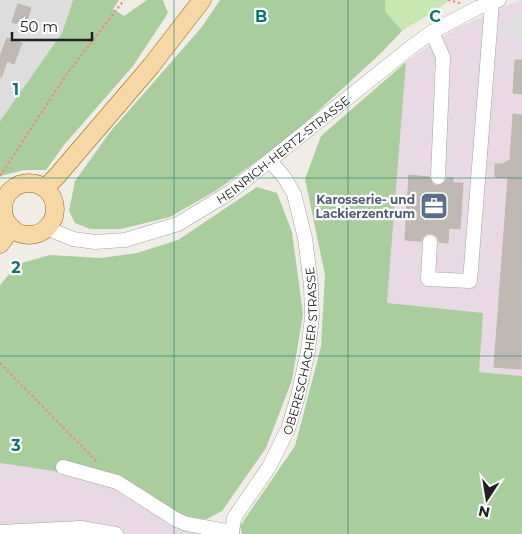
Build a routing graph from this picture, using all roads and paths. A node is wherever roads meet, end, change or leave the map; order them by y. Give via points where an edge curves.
1 (124, 0) edge
2 (202, 0) edge
3 (495, 1) edge
4 (432, 32) junction
5 (270, 161) junction
6 (0, 176) edge
7 (438, 177) dead end
8 (45, 188) junction
9 (47, 227) junction
10 (12, 228) junction
11 (430, 242) dead end
12 (0, 244) edge
13 (0, 363) edge
14 (64, 467) dead end
15 (117, 482) junction
16 (0, 532) edge
17 (224, 532) edge
18 (116, 534) edge

1 - 6 path via 66,74
2 - 8 main road via 151,66
3 - 4 street, HEINRICH-HERTZ-STRASSE
3 - 11 street via 470,281 428,278
4 - 5 street, HEINRICH-HERTZ-STRASSE
4 - 7 street via 444,57
5 - 9 street, HEINRICH-HERTZ-STRASSE via 229,193 178,224 125,240 95,242 73,239
5 - 17 street, OBERESCHACHER STRASSE via 294,194 305,238 312,317 308,351 288,429 269,467
8 - 9 main road via 54,207 52,221
8 - 10 main road via 26,183 9,192 3,211
9 - 10 main road via 30,234
10 - 12 main road
13 - 15 path
14 - 15 street
15 - 17 street via 177,520
16 - 18 street via 81,528

